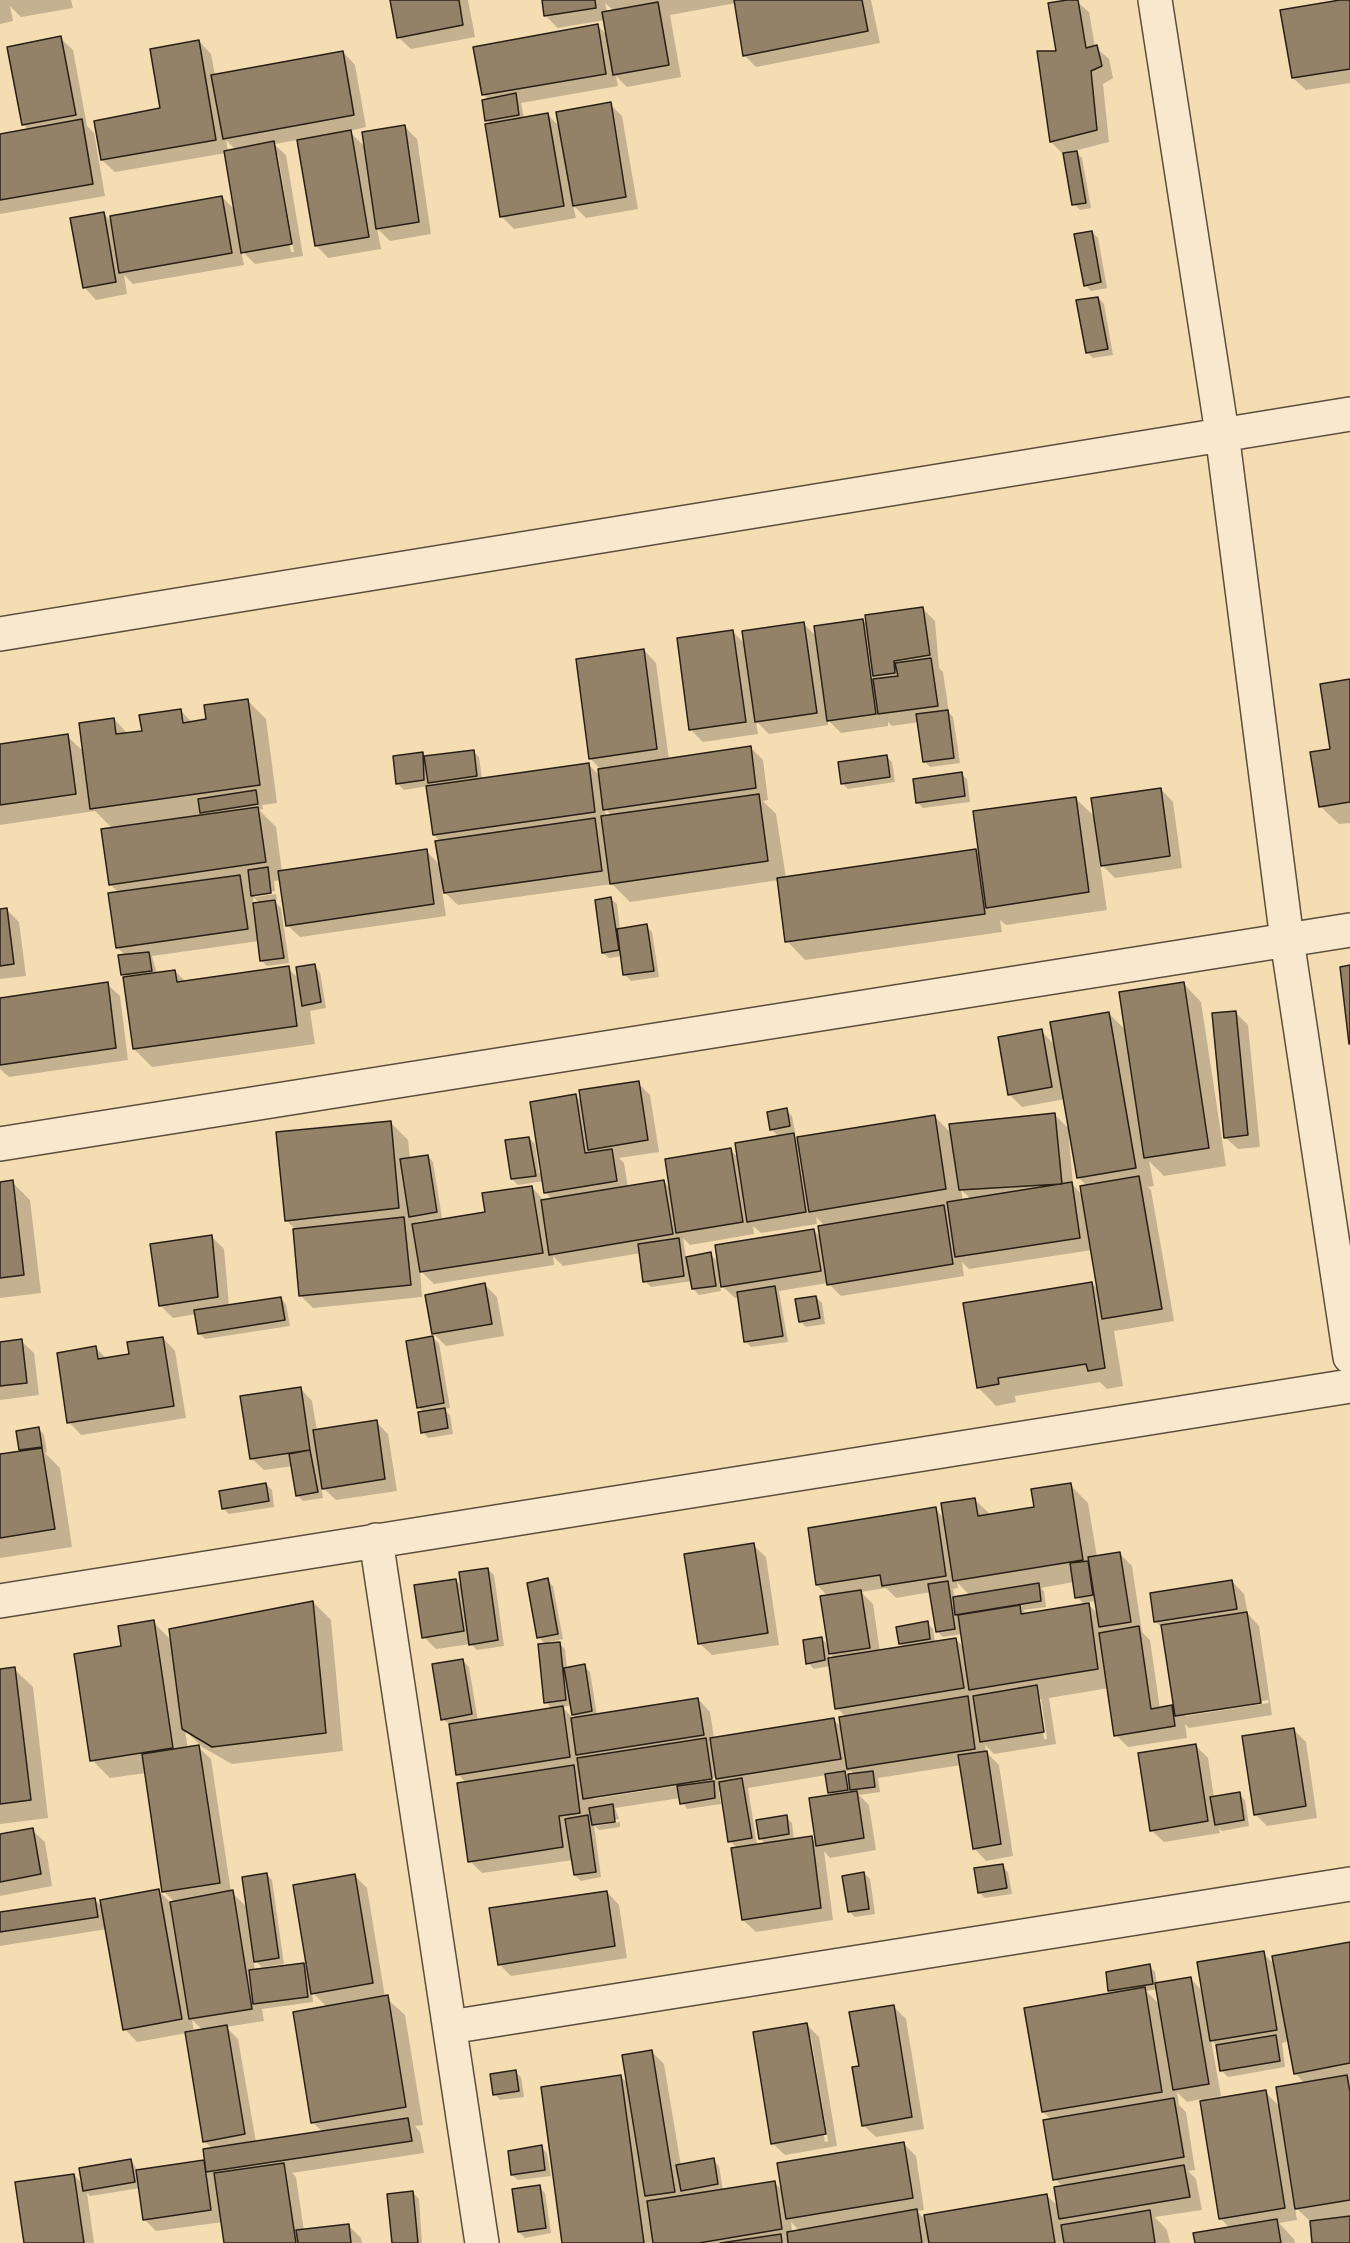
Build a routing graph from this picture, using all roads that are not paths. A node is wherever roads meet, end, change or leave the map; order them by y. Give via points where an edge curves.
1 (1155, 0) edge
2 (1350, 414) edge
3 (1222, 433) junction
4 (0, 634) edge
5 (1350, 930) edge
6 (1287, 940) junction
7 (0, 1144) edge
8 (1350, 1357) edge
9 (1350, 1386) edge
10 (376, 1540) junction
11 (0, 1600) edge
12 (1350, 1884) edge
13 (450, 2027) junction
14 (482, 2243) edge

1 - 3 street
2 - 3 street
3 - 4 street
3 - 6 street
5 - 6 street
6 - 7 street
6 - 8 street
9 - 10 street
10 - 11 street
10 - 13 street
12 - 13 street
13 - 14 street

